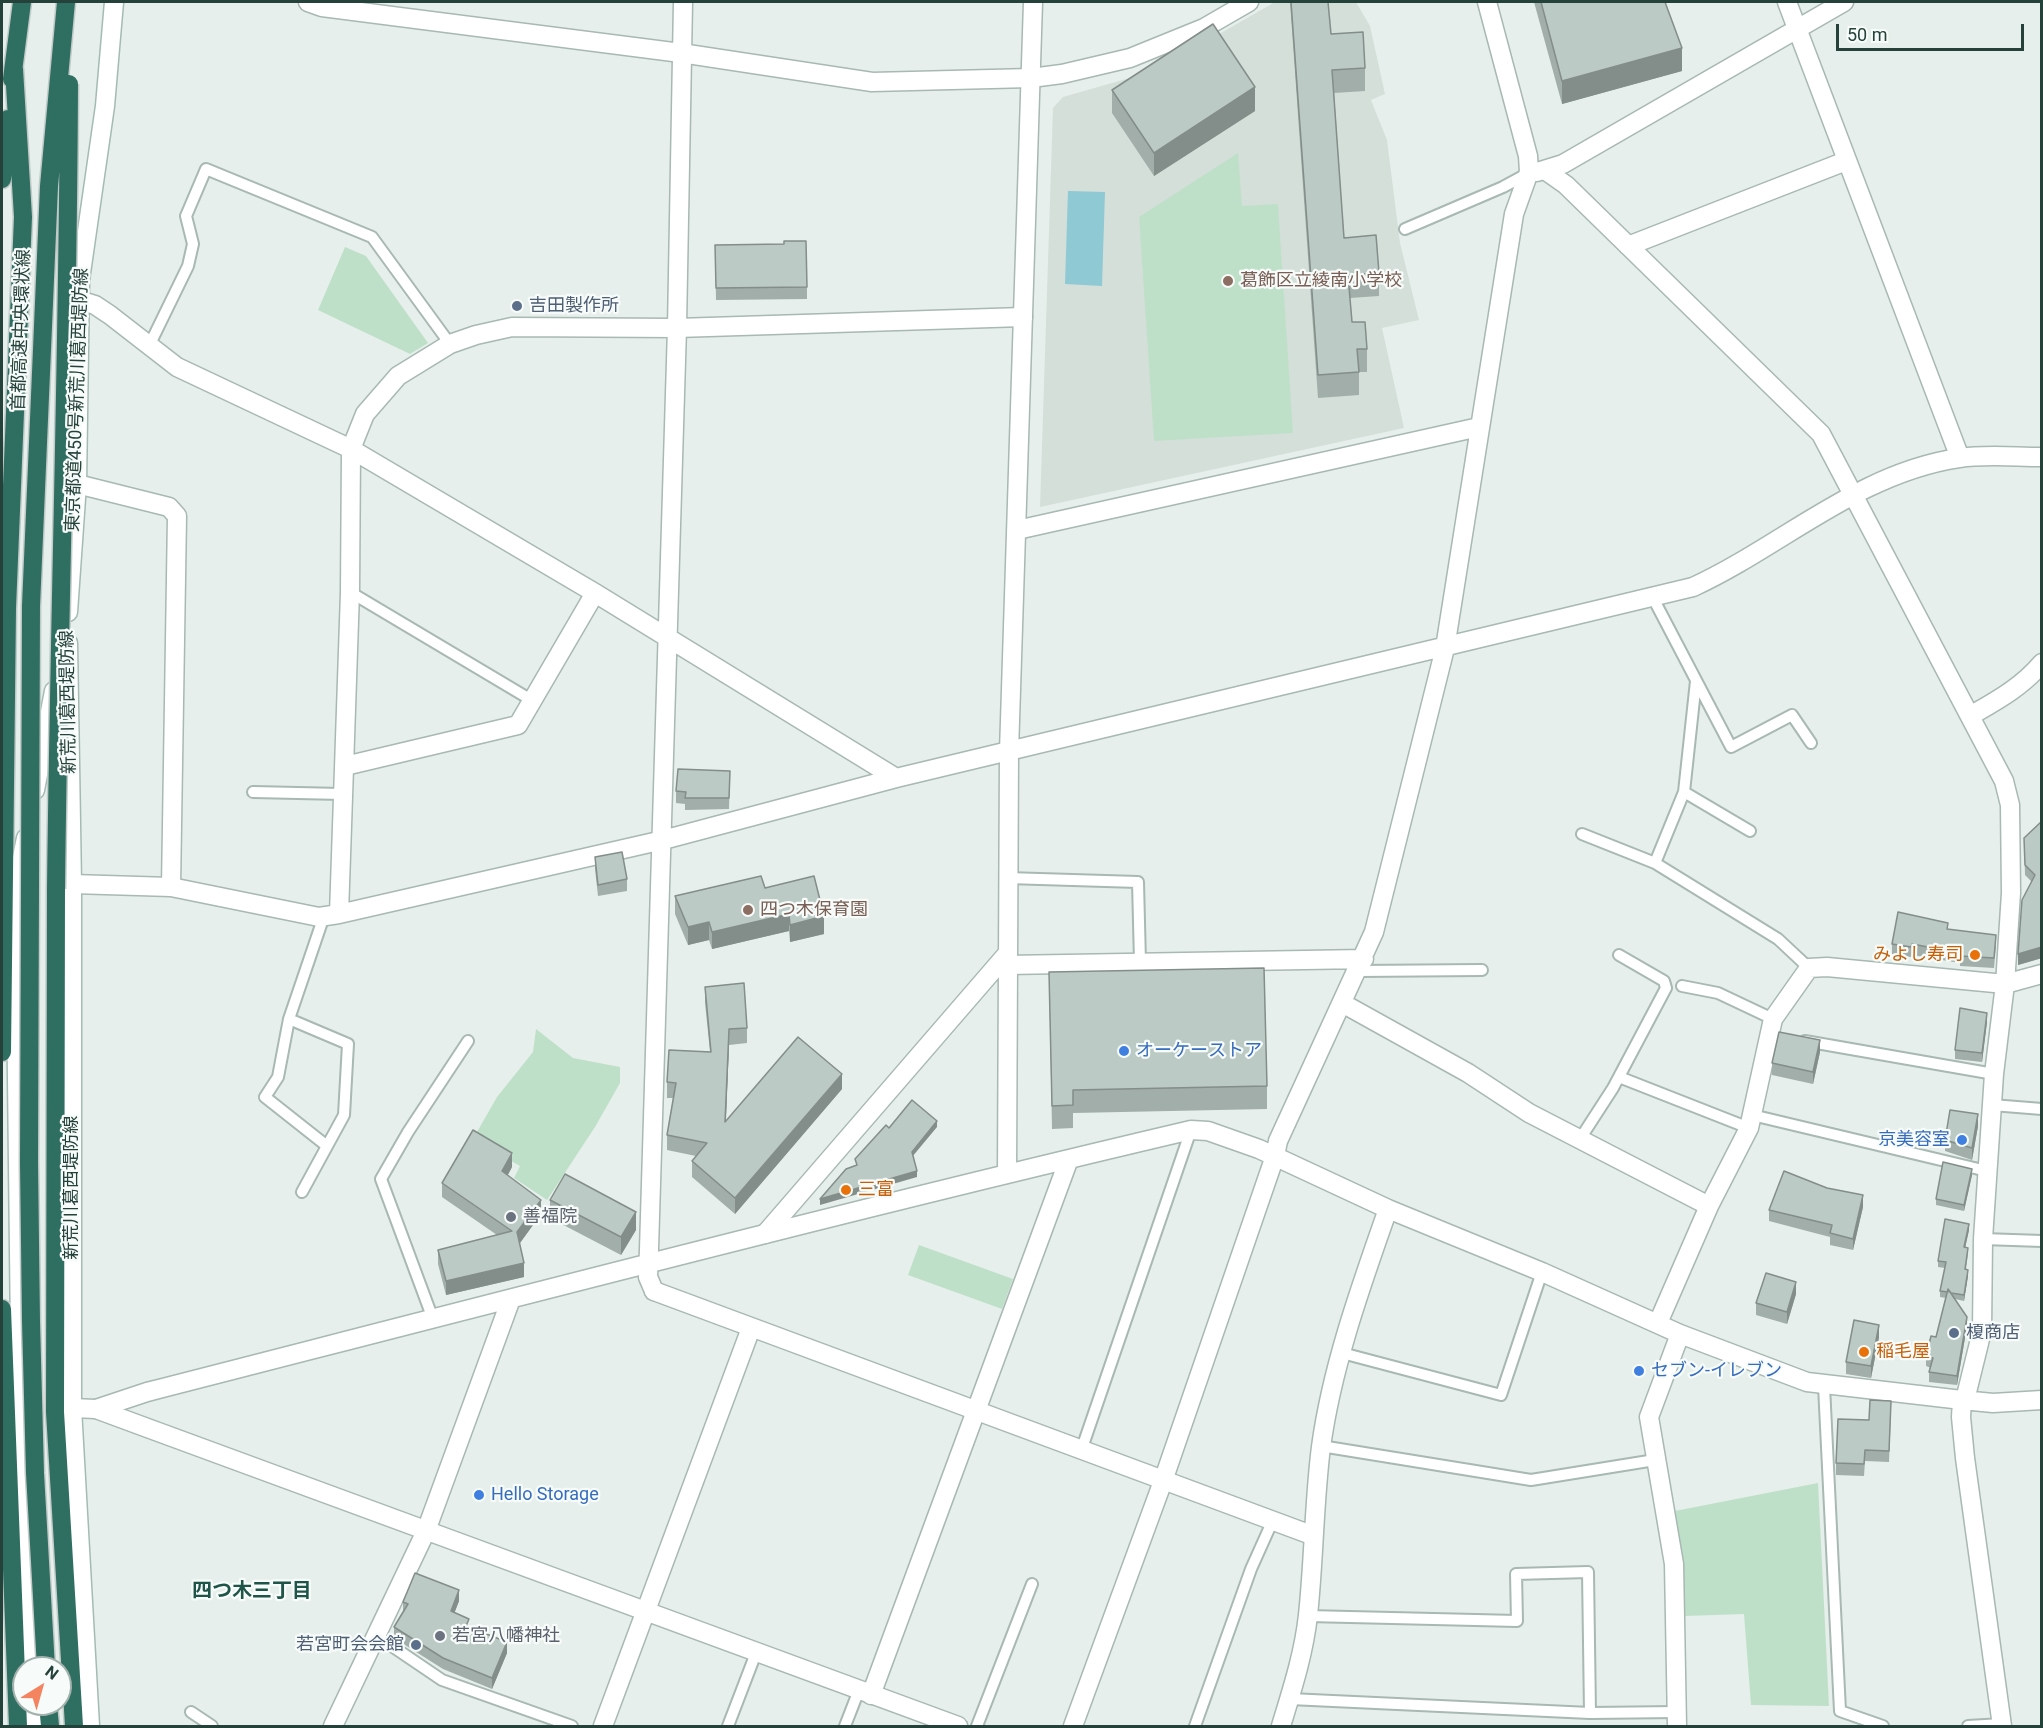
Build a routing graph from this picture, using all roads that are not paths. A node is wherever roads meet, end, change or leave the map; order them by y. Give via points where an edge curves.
1 (22, 2) edge
2 (66, 2) edge
3 (72, 2) edge
4 (114, 2) edge
5 (308, 2) edge
6 (683, 2) edge
7 (1033, 2) edge
8 (1248, 2) edge
9 (1486, 2) edge
10 (1787, 2) edge
11 (1844, 2) edge
12 (1796, 27) junction
13 (681, 53) junction
14 (14, 69) junction
15 (1031, 78) junction
16 (1846, 161) junction
17 (1538, 172) junction
18 (2, 179) edge
19 (1405, 229) dead end
20 (1628, 246) junction
21 (79, 300) junction
22 (1023, 316) junction
23 (677, 328) junction
24 (450, 344) junction
25 (149, 346) junction
26 (1479, 427) junction
27 (351, 449) junction
28 (2042, 457) edge
29 (1960, 458) junction
30 (77, 484) junction
31 (1851, 494) junction
32 (1017, 530) junction
33 (350, 592) junction
34 (596, 593) junction
35 (1653, 598) junction
36 (68, 621) junction
37 (666, 636) junction
38 (1445, 648) junction
39 (2042, 663) edge
40 (1696, 680) junction
41 (533, 701) junction
42 (1971, 716) junction
43 (1811, 743) dead end
44 (1009, 752) junction
45 (345, 766) junction
46 (896, 778) junction
47 (253, 792) dead end
48 (1684, 792) junction
49 (342, 794) junction
50 (1750, 831) dead end
51 (1582, 834) dead end
52 (663, 840) junction
53 (1654, 862) junction
54 (1007, 878) junction
55 (72, 884) junction
56 (171, 886) junction
57 (332, 915) junction
58 (1619, 955) dead end
59 (1006, 960) junction
60 (1140, 962) junction
61 (1361, 965) junction
62 (1809, 968) junction
63 (1482, 970) dead end
64 (2042, 974) edge
65 (2005, 984) junction
66 (1682, 986) dead end
67 (1342, 1004) junction
68 (289, 1019) junction
69 (1778, 1032) junction
70 (468, 1041) dead end
71 (2, 1052) edge
72 (1994, 1074) junction
73 (1618, 1077) junction
74 (1992, 1105) junction
75 (2042, 1109) edge
76 (1750, 1122) junction
77 (1191, 1130) junction
78 (1580, 1139) junction
79 (327, 1146) junction
80 (1275, 1156) junction
81 (1069, 1159) junction
82 (1987, 1171) junction
83 (1007, 1173) junction
84 (302, 1192) dead end
85 (1709, 1206) junction
86 (1388, 1209) junction
87 (765, 1234) junction
88 (1983, 1239) junction
89 (2042, 1241) edge
90 (649, 1264) junction
91 (1542, 1272) junction
92 (511, 1299) junction
93 (2, 1309) edge
94 (433, 1319) junction
95 (1658, 1323) junction
96 (751, 1328) junction
97 (1680, 1334) junction
98 (1342, 1353) junction
99 (1824, 1386) junction
100 (1964, 1400) junction
101 (2042, 1400) edge
102 (72, 1408) junction
103 (96, 1409) junction
104 (977, 1412) junction
105 (1321, 1446) junction
106 (1080, 1451) junction
107 (1655, 1460) junction
108 (1163, 1480) junction
109 (1273, 1520) junction
110 (426, 1530) junction
111 (1310, 1534) junction
112 (1032, 1584) dead end
113 (648, 1612) junction
114 (1308, 1616) junction
115 (377, 1636) junction
116 (756, 1653) junction
117 (32, 1656) edge
118 (45, 1656) edge
119 (865, 1693) junction
120 (1290, 1699) junction
121 (190, 1712) dead end
122 (1590, 1713) junction
123 (1677, 1719) edge
124 (2002, 1725) edge
125 (18, 1726) edge
126 (74, 1726) edge
127 (90, 1726) edge
128 (212, 1726) edge
129 (333, 1726) edge
130 (572, 1726) edge
131 (603, 1726) edge
132 (728, 1726) edge
133 (845, 1726) edge
134 (958, 1726) edge
135 (977, 1726) edge
136 (1073, 1726) edge
137 (1195, 1726) edge
138 (1281, 1726) edge
139 (1883, 1726) edge
140 (1968, 1726) edge

1 - 14 highway
2 - 118 highway, 首都高速中央環状線, bridge via 49,186 31,606 31,1322
3 - 126 highway, bridge via 56,889 55,1412
4 - 21 street, 東京都道450号新荒川葛西堤防線 via 105,106
5 - 13 street via 322,7
6 - 13 street
7 - 15 street
8 - 15 street via 1204,28 1130,58
9 - 17 street via 1528,156
10 - 12 street
11 - 12 street
12 - 16 street
12 - 17 street via 1563,164
13 - 15 street via 872,82
13 - 23 street
14 - 18 highway
14 - 71 highway via 23,217 7,608
15 - 22 street
16 - 20 street
16 - 29 street
17 - 19 lane
17 - 20 street via 1566,185
17 - 26 street via 1514,214
20 - 31 street via 1821,434
21 - 25 street via 95,305
21 - 30 street, 東京都道450号新荒川葛西堤防線
22 - 23 street
22 - 32 street
23 - 24 street via 512,327
23 - 37 street
24 - 25 lane via 372,237 207,169 186,216 193,244 188,266
24 - 27 street via 398,376 380,395 365,414
25 - 27 street via 177,367
26 - 32 street
26 - 38 street
27 - 33 street
27 - 34 street
28 - 29 street
29 - 31 street via 1904,471
30 - 36 street, 東京都道450号新荒川葛西堤防線
30 - 56 street via 169,507 177,516
31 - 35 street via 1724,573
31 - 42 street
32 - 44 street
33 - 41 lane
33 - 45 street
34 - 37 street
34 - 41 street
35 - 38 street
35 - 40 lane
36 - 55 street, 新荒川葛西堤防線
36 - 117 street, 新荒川葛西堤防線 via 15,891 20,1337
37 - 46 street
37 - 52 street
38 - 44 street
38 - 61 street via 1374,932
39 - 42 street via 2003,697
40 - 43 lane via 1731,747 1792,714
40 - 48 lane
41 - 45 street via 518,725
42 - 65 street via 2004,781 2010,805 2011,893
44 - 46 street
44 - 54 street
45 - 49 street
46 - 52 street
47 - 49 lane
48 - 50 lane
48 - 53 lane
49 - 57 street
51 - 53 lane
52 - 57 street
52 - 90 street
53 - 62 lane via 1778,939
54 - 59 street
54 - 60 lane via 1138,882
55 - 56 street
55 - 102 street, 新荒川葛西堤防線
56 - 57 street
57 - 68 lane
58 - 73 lane via 1664,981 1666,988
59 - 60 street
59 - 83 street
59 - 87 street
60 - 61 street
61 - 63 lane
61 - 67 street
62 - 65 street
62 - 69 street
64 - 65 street
65 - 72 street
66 - 69 lane via 1718,993
67 - 78 street
67 - 80 street via 1278,1141
68 - 79 lane via 278,1077 265,1097
68 - 79 lane via 348,1044 344,1115
69 - 72 lane
69 - 76 street
70 - 94 lane via 381,1179
72 - 74 street
73 - 76 lane
73 - 78 lane
74 - 75 lane
74 - 82 street
76 - 82 lane
76 - 85 street
77 - 80 street via 1208,1131
77 - 81 street
77 - 106 lane
78 - 85 street
79 - 84 lane
80 - 86 street
80 - 108 street
81 - 83 street
81 - 104 street
82 - 88 street
83 - 87 street
85 - 95 street
86 - 91 street
86 - 98 street
87 - 90 street
88 - 89 lane
88 - 100 street via 1982,1331
90 - 92 street
90 - 96 street via 650,1286 654,1290
91 - 95 street
91 - 98 lane via 1501,1395
92 - 94 street
92 - 110 street
93 - 125 highway
94 - 103 street via 147,1392
95 - 97 street
96 - 104 street
96 - 113 street
97 - 99 street
97 - 107 street via 1649,1417
98 - 105 street
99 - 100 street
99 - 139 lane via 1840,1711
100 - 101 street
100 - 124 street via 1961,1417 1965,1458
102 - 103 street
102 - 127 street, 新荒川葛西堤防線
103 - 110 street
104 - 106 street
104 - 119 street
105 - 107 lane via 1531,1480
105 - 111 street
106 - 108 street
107 - 123 street via 1674,1564
108 - 109 street
108 - 136 street
109 - 111 street
109 - 137 lane via 1251,1569
110 - 113 street
110 - 115 street
111 - 114 street
112 - 135 lane
113 - 116 street
113 - 131 street
114 - 120 street
114 - 122 lane via 1517,1621 1516,1574 1588,1572
115 - 129 street
115 - 130 lane via 442,1680
116 - 119 street
116 - 132 lane
119 - 133 lane
119 - 134 street
120 - 122 lane
120 - 138 street
121 - 128 lane
122 - 123 lane
124 - 140 lane

